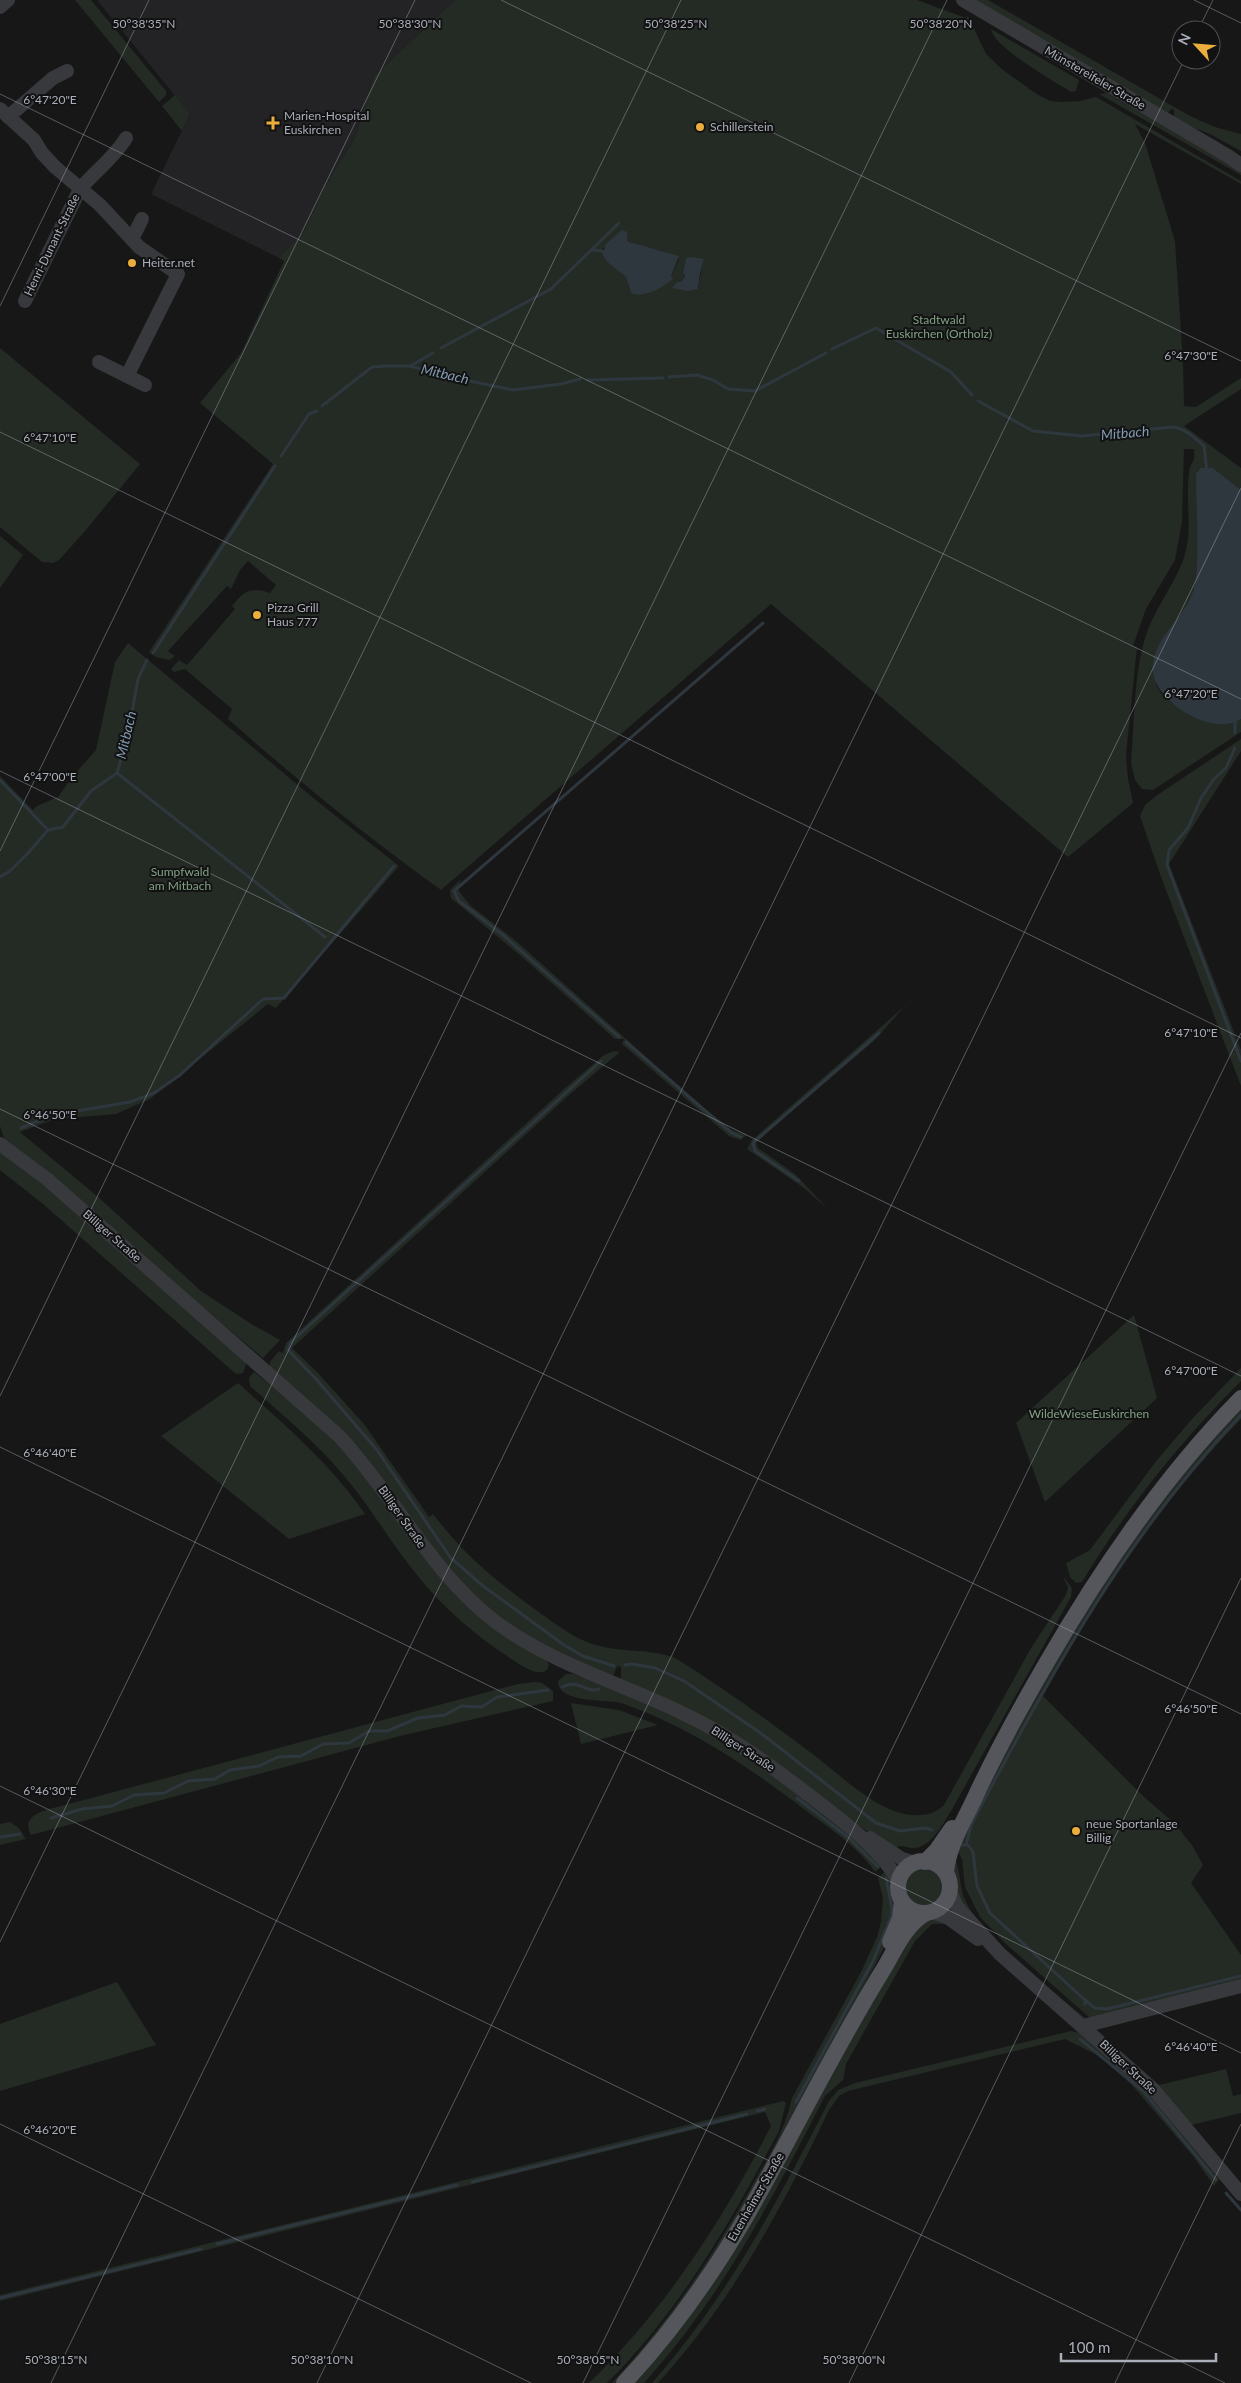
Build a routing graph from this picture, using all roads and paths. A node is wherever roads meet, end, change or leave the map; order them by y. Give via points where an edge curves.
1 (963, 0) edge
2 (67, 71) dead end
3 (4, 113) edge
4 (126, 138) dead end
5 (1237, 158) edge
6 (1241, 166) edge
7 (80, 188) junction
8 (142, 219) dead end
9 (132, 239) junction
10 (24, 301) dead end
11 (99, 362) dead end
12 (127, 376) junction
13 (145, 385) dead end
14 (0, 1144) edge
15 (1241, 1398) edge
16 (988, 1769) junction
17 (848, 1825) junction
18 (920, 1862) junction
19 (946, 1873) junction
20 (899, 1882) junction
21 (950, 1891) junction
22 (902, 1901) junction
23 (929, 1913) junction
24 (1000, 1954) junction
25 (1241, 1986) edge
26 (865, 1997) junction
27 (1083, 2026) junction
28 (1236, 2181) edge
29 (1241, 2194) edge
30 (624, 2383) edge

1 - 5 street, Münstereifeler Straße
2 - 3 street, Henri-Dunant-Straße
3 - 7 street, Henri-Dunant-Straße
4 - 7 street, Henri-Dunant-Straße via 118,152
5 - 6 street, Münstereifeler Straße
7 - 9 street, Henri-Dunant-Straße
7 - 10 street, Henri-Dunant-Straße
8 - 9 street
9 - 12 street, Henri-Dunant-Straße via 146,253 178,274
11 - 12 street
12 - 13 street
14 - 17 street, Billiger Straße via 47,1179 338,1436 376,1479 443,1572 496,1622 562,1662 673,1708 717,1731 766,1762
15 - 16 main road via 1184,1461 1114,1555 1055,1648
16 - 18 main road via 940,1846
16 - 19 main road via 950,1852
17 - 18 street, Billiger Straße via 896,1855
17 - 20 street, Billiger Straße via 892,1869
18 - 19 main road via 938,1865
18 - 20 main road via 906,1870
19 - 21 main road
20 - 22 main road
21 - 23 main road via 943,1905
21 - 24 street, Billiger Straße via 958,1907
22 - 23 main road via 912,1910
22 - 26 main road, Euenheimer Straße via 898,1924
23 - 24 street, Billiger Straße via 947,1917
23 - 26 main road, Euenheimer Straße via 910,1925
24 - 27 street, Billiger Straße
25 - 27 street
26 - 30 main road, Euenheimer Straße via 728,2246 676,2322
27 - 28 street, Billiger Straße via 1154,2090
28 - 29 street, Billiger Straße

